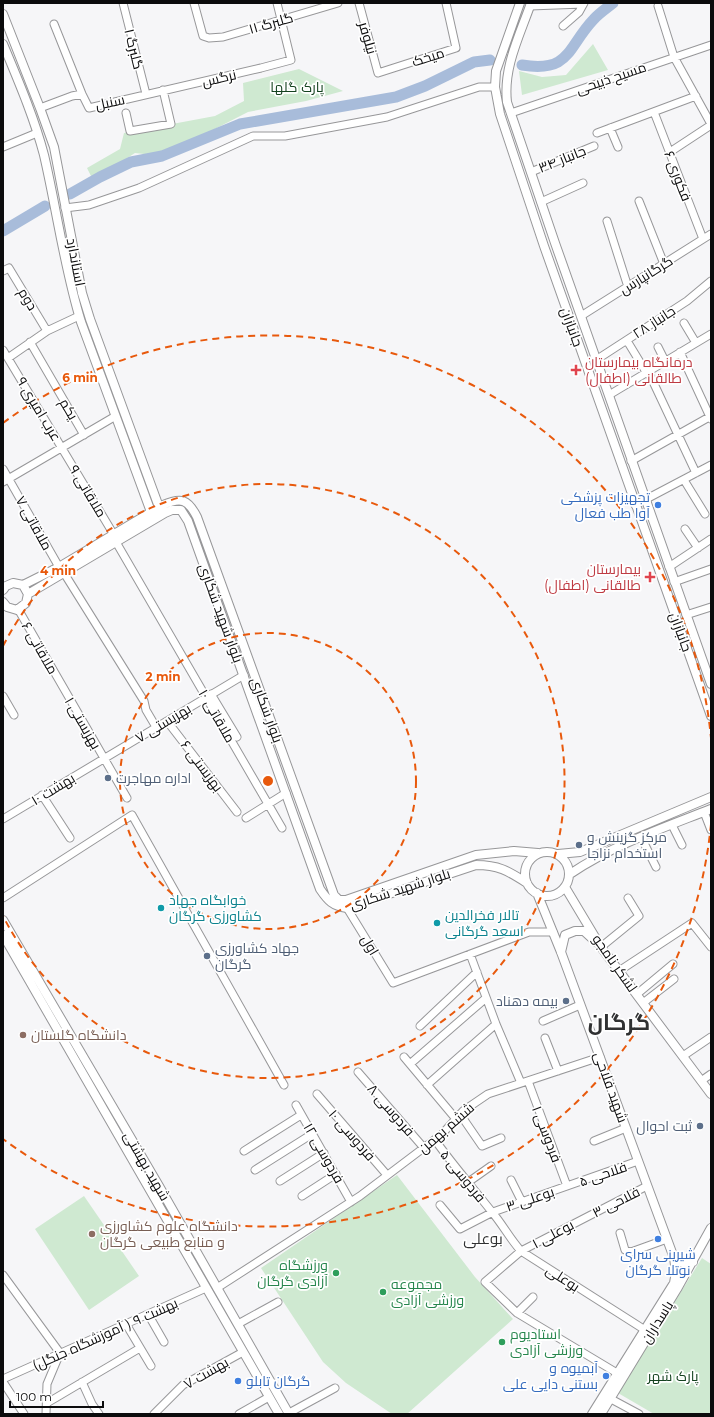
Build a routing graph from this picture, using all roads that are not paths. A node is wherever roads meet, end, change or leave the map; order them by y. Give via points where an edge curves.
1 (123, 3) edge
2 (194, 3) edge
3 (277, 3) edge
4 (338, 3) edge
5 (359, 3) edge
6 (446, 3) edge
7 (520, 3) edge
8 (583, 4) edge
9 (531, 5) edge
10 (658, 6) dead end
11 (3, 14) edge
12 (282, 20) junction
13 (54, 24) dead end
14 (563, 26) dead end
15 (3, 44) edge
16 (711, 45) edge
17 (674, 56) junction
18 (378, 73) joint
19 (495, 87) junction
20 (164, 90) junction
21 (82, 94) junction
22 (146, 94) junction
23 (696, 96) junction
24 (40, 108) junction
25 (654, 112) junction
26 (511, 113) junction
27 (126, 114) dead end
28 (711, 125) edge
29 (610, 128) junction
30 (38, 133) junction
31 (597, 133) dead end
32 (594, 146) dead end
33 (3, 147) edge
34 (618, 147) dead end
35 (670, 152) junction
36 (531, 172) junction
37 (583, 183) dead end
38 (639, 200) dead end
39 (541, 202) junction
40 (65, 208) junction
41 (607, 221) dead end
42 (711, 234) edge
43 (702, 240) junction
44 (558, 253) junction
45 (548, 257) junction
46 (664, 264) junction
47 (6, 270) edge
48 (711, 281) edge
49 (628, 287) junction
50 (79, 316) junction
51 (581, 316) junction
52 (684, 324) dead end
53 (47, 331) junction
54 (711, 334) edge
55 (30, 342) junction
56 (696, 343) junction
57 (629, 344) dead end
58 (658, 347) dead end
59 (3, 350) edge
60 (680, 352) junction
61 (8, 358) junction
62 (596, 360) junction
63 (665, 361) junction
64 (647, 372) junction
65 (608, 395) junction
66 (114, 417) junction
67 (711, 417) edge
68 (679, 434) junction
69 (84, 435) junction
70 (62, 448) junction
71 (631, 460) junction
72 (711, 465) edge
73 (3, 469) edge
74 (696, 473) junction
75 (684, 480) junction
76 (6, 481) edge
77 (155, 495) junction
78 (146, 499) junction
79 (646, 501) junction
80 (635, 505) junction
81 (159, 507) junction
82 (705, 514) dead end
83 (154, 515) junction
84 (685, 529) dead end
85 (115, 538) junction
86 (711, 539) edge
87 (698, 548) junction
88 (669, 567) junction
89 (711, 569) edge
90 (61, 570) junction
91 (674, 582) junction
92 (4, 585) edge
93 (23, 585) junction
94 (28, 594) junction
95 (4, 606) edge
96 (711, 607) edge
97 (18, 609) junction
98 (686, 616) junction
99 (704, 666) junction
100 (695, 670) junction
101 (244, 675) junction
102 (711, 684) edge
103 (63, 687) joint
104 (210, 695) junction
105 (3, 696) edge
106 (14, 715) dead end
107 (711, 716) edge
108 (168, 720) junction
109 (156, 727) junction
110 (237, 737) dead end
111 (103, 759) junction
112 (291, 777) junction
113 (282, 781) junction
114 (286, 792) junction
115 (42, 796) junction
116 (711, 797) edge
117 (127, 798) dead end
118 (708, 811) edge
119 (237, 812) dead end
120 (246, 818) dead end
121 (3, 819) edge
122 (672, 824) junction
123 (711, 830) edge
124 (641, 837) junction
125 (70, 838) dead end
126 (607, 840) junction
127 (682, 845) dead end
128 (611, 851) junction
129 (538, 853) junction
130 (558, 854) junction
131 (656, 867) dead end
132 (570, 874) junction
133 (527, 883) junction
134 (565, 887) junction
135 (537, 893) junction
136 (3, 898) edge
137 (628, 898) dead end
138 (347, 908) junction
139 (3, 920) edge
140 (553, 932) junction
141 (3, 935) edge
142 (602, 947) junction
143 (711, 947) edge
144 (560, 952) junction
145 (470, 954) junction
146 (673, 964) dead end
147 (619, 971) junction
148 (477, 972) junction
149 (674, 979) dead end
150 (637, 994) junction
151 (486, 998) junction
152 (644, 1003) junction
153 (580, 1005) junction
154 (543, 1021) dead end
155 (496, 1024) junction
156 (420, 1026) dead end
157 (711, 1037) edge
158 (545, 1038) dead end
159 (683, 1056) junction
160 (404, 1057) dead end
161 (600, 1057) junction
162 (410, 1064) junction
163 (558, 1071) junction
164 (358, 1072) dead end
165 (711, 1074) edge
166 (701, 1081) junction
167 (524, 1082) junction
168 (284, 1085) dead end
169 (427, 1085) junction
170 (317, 1094) dead end
171 (711, 1094) edge
172 (296, 1105) dead end
173 (301, 1115) junction
174 (458, 1116) junction
175 (626, 1128) junction
176 (312, 1134) junction
177 (501, 1138) dead end
178 (435, 1140) junction
179 (594, 1141) dead end
180 (424, 1148) junction
181 (244, 1151) dead end
182 (324, 1153) junction
183 (145, 1161) junction
184 (638, 1161) junction
185 (492, 1166) dead end
186 (137, 1167) junction
187 (255, 1170) dead end
188 (336, 1174) junction
189 (387, 1176) junction
190 (511, 1180) dead end
191 (280, 1182) dead end
192 (467, 1183) junction
193 (567, 1186) junction
194 (647, 1186) junction
195 (302, 1196) dead end
196 (351, 1202) junction
197 (522, 1202) junction
198 (440, 1205) dead end
199 (493, 1212) junction
200 (584, 1218) joint
201 (711, 1228) edge
202 (620, 1233) dead end
203 (667, 1239) junction
204 (521, 1251) junction
205 (674, 1258) junction
206 (693, 1262) junction
207 (3, 1275) edge
208 (674, 1283) joint
209 (206, 1288) junction
210 (217, 1288) junction
211 (533, 1298) dead end
212 (278, 1302) dead end
213 (517, 1313) junction
214 (148, 1314) junction
215 (126, 1324) junction
216 (238, 1324) junction
217 (645, 1330) junction
218 (164, 1342) dead end
219 (140, 1348) junction
220 (243, 1352) junction
221 (60, 1353) junction
222 (151, 1366) dead end
223 (616, 1373) junction
224 (3, 1380) edge
225 (82, 1382) junction
226 (335, 1388) dead end
227 (269, 1397) junction
228 (611, 1399) junction
229 (47, 1403) junction
230 (24, 1414) edge
231 (46, 1414) edge
232 (99, 1414) edge
233 (154, 1414) edge
234 (239, 1414) edge
235 (279, 1414) edge
236 (289, 1414) edge
237 (592, 1414) edge
238 (601, 1414) edge
239 (638, 1414) edge

1 - 22 street, گلبرگ ۱
2 - 12 street, گلبرگ ۱۱ via 203,36 209,38 223,37
3 - 12 street
4 - 12 street, گلبرگ ۱۱
5 - 18 street, نیلوفر
6 - 18 street, میخک via 456,48
7 - 19 main road, جانبازان via 496,71
8 - 9 street
8 - 14 street via 579,12
9 - 26 main road, جانبازان via 507,73 506,88
10 - 17 street
11 - 24 main road, استاندارد
12 - 20 street, نرگس via 291,60
13 - 21 street
15 - 30 main road, استاندارد
16 - 17 street, مسیح ذبیحی
17 - 23 street
17 - 26 street, مسیح ذبیحی
19 - 40 street via 479,87 386,117 285,136 253,136 139,188 89,205
19 - 45 main road, جانبازان via 500,114
20 - 22 street, نرگس
20 - 27 street via 171,124 130,131
21 - 22 street, سنبل via 89,108
21 - 24 street
23 - 25 street
23 - 28 street
24 - 40 main road, استاندارد via 54,147
25 - 29 street
25 - 35 street, فکوری ۶
26 - 36 main road, جانبازان
28 - 35 street
29 - 31 street
29 - 34 street
30 - 33 street
30 - 50 main road, استاندارد via 72,295
32 - 36 street, ۳۴ جانباز
35 - 43 street, فکوری ۶
36 - 39 main road, جانبازان
37 - 39 street
38 - 46 street
39 - 44 main road, جانبازان
40 - 77 main road, استاندارد via 82,293 90,319
41 - 49 street
42 - 43 street, گرگانپارس
43 - 46 street, گرگانپارس
44 - 45 main road
44 - 51 main road, جانبازان
45 - 80 main road, جانبازان
46 - 49 street, گرگانپارس
47 - 53 street, دوم
48 - 62 street, جانباز ۲۸ via 687,301
49 - 51 street, گرگانپارس
50 - 53 street
50 - 66 main road, استاندارد
51 - 62 main road, جانبازان
52 - 56 street
53 - 55 street
54 - 56 street
55 - 61 street
55 - 69 street, یکم
56 - 60 street
57 - 64 street
58 - 63 street
59 - 61 street, ۹ عرب امیری
60 - 63 street
60 - 67 street
61 - 70 street, ۹ عرب امیری
62 - 65 main road, جانبازان
63 - 64 street
64 - 65 street
64 - 68 street
65 - 71 main road, جانبازان
66 - 69 street
66 - 78 main road, استاندارد
67 - 68 street
68 - 71 street
68 - 74 street
69 - 70 street
70 - 76 street
70 - 85 street, ملاقاتی ۹
71 - 79 main road, جانبازان
72 - 74 street
73 - 76 street, ۷ ملاقاتی
74 - 75 street
75 - 79 street
75 - 82 street
76 - 90 street, ۷ ملاقاتی
77 - 78 main road
77 - 81 main road, استاندارد
78 - 83 main road, استاندارد
79 - 80 street
79 - 88 main road, جانبازان
80 - 100 main road, جانبازان
81 - 83 main road, بلوار شکاری
81 - 112 main road, بلوار شکاری via 177,500 186,501 193,508
83 - 85 main road, بلوار شکاری
83 - 101 main road, بلوار شهید شکاری via 172,510 181,510 185,514
84 - 87 street
85 - 90 main road, بلوار شکاری
85 - 104 street, ۱۰ ملاقاتی via 282,828
86 - 87 street
87 - 88 street
88 - 91 main road, جانبازان
89 - 91 street
90 - 93 main road, بلوار شکاری
90 - 94 main road, بلوار شکاری
90 - 109 street, ۷ ملاقاتی via 144,701
91 - 98 main road, جانبازان
92 - 93 main road via 13,582
93 - 94 main road
94 - 97 main road via 26,603
95 - 97 main road
96 - 98 street
97 - 103 street, ۶ ملاقاتی
98 - 99 main road, جانبازان
99 - 100 main road
99 - 102 main road, جانبازان
100 - 107 main road, جانبازان
101 - 104 street, ۷ بهزیستی
101 - 113 main road, بلوار شهید شکاری
103 - 111 street, بهزیستی ۱
104 - 108 street, ۷ بهزیستی
104 - 110 street
105 - 106 street
108 - 109 street, ۷ بهزیستی
108 - 119 street, بهزیستی ۶
109 - 111 street, ۷ بهزیستی
111 - 115 street, بهشت ۱۰
111 - 117 street, بهزیستی ۱
112 - 113 main road
112 - 129 main road, بلوار شکاری via 330,885 339,900 353,898 476,855 514,851
113 - 114 main road, بلوار شهید شکاری
114 - 120 street
114 - 138 main road, بلوار شهید شکاری via 320,888 327,900 336,906
115 - 121 street, بهشت ۱۰
115 - 125 street
116 - 126 main road
118 - 122 main road
118 - 123 street
122 - 124 main road
122 - 127 street
124 - 128 main road
124 - 131 street
126 - 128 main road
126 - 130 main road via 580,852
128 - 132 main road
129 - 130 main road via 548,851
129 - 133 main road via 526,866
130 - 132 main road via 566,861
132 - 134 main road
133 - 135 main road
133 - 138 main road, بلوار شهید شکاری via 506,869 476,864
134 - 135 main road via 551,896
134 - 142 main road, لشکر نامجو
135 - 140 main road, شهید فلاحی
136 - 168 street via 132,815
137 - 142 street via 639,916
138 - 145 street, اول via 393,983
139 - 183 main road, شهید بهشتی
140 - 144 main road, شهید فلاحی
140 - 145 street via 528,932
141 - 186 main road, شهید بهشتی
142 - 144 main road via 584,931 575,931 565,935
142 - 147 main road, لشکر نامجو
143 - 147 street via 692,923
144 - 153 main road, شهید فلاحی
145 - 148 street, ۱ فردوسی
146 - 150 street
147 - 150 main road, لشکر نامجو
148 - 151 street, ۱ فردوسی
148 - 156 street
149 - 152 street
150 - 152 main road, لشکر نامجو
151 - 155 street, ۱ فردوسی
151 - 162 street
152 - 159 main road, لشکر نامجو
153 - 154 street
153 - 161 main road, شهید فلاحی
155 - 167 street, ۱ فردوسی
155 - 169 street
157 - 159 street
158 - 163 street
159 - 166 main road, لشکر نامجو
160 - 162 street
161 - 163 street, ششم بهمن
161 - 175 main road, شهید فلاحی
162 - 169 street
163 - 167 street, ششم بهمن
164 - 180 street, ۸ فردوسی
165 - 166 street
166 - 171 main road, لشکر نامجو
167 - 174 street, ششم بهمن via 488,1094
167 - 193 street, ۱ فردوسی
169 - 174 street
170 - 189 street, ۱۰ فردوسی
172 - 173 street, ۱۲ فردوسی
173 - 176 street, ۱۲ فردوسی
173 - 181 street
174 - 177 street via 482,1146
174 - 178 street, ششم بهمن
175 - 179 street
175 - 184 main road, شهید فلاحی
176 - 182 street, ۱۲ فردوسی
176 - 187 street
178 - 180 street, ششم بهمن
178 - 192 street, ۵ فردوسی
180 - 189 street, ششم بهمن
182 - 188 street, ۱۲ فردوسی
182 - 191 street
183 - 186 main road
183 - 210 main road, شهید بهشتی
184 - 193 street, ۵ فلاحی
184 - 194 main road, شهید فلاحی
185 - 192 street
186 - 209 main road, شهید بهشتی
188 - 195 street
188 - 196 street, ۱۲ فردوسی
189 - 196 street, ششم بهمن
190 - 197 street
192 - 199 street, ۵ فردوسی
193 - 197 street, ۳ بوعلی
194 - 200 street, ۳ فلاحی
194 - 203 main road, شهید فلاحی
196 - 210 street, ششم بهمن
197 - 199 street, ۳ بوعلی
198 - 199 street, ۳ بوعلی via 460,1229
199 - 204 street, بوعلی
200 - 204 street, ۱ بوعلی
201 - 206 main road, پاسداران
202 - 203 street via 625,1250 631,1252
203 - 205 main road, شهید فلاحی
204 - 213 street, ۱ بوعلی via 485,1282
204 - 217 street, بوعلی
205 - 206 main road via 685,1264
205 - 208 main road, شهید فلاحی
206 - 228 main road, پاسداران
207 - 221 street
208 - 217 main road, پاسداران
209 - 214 street, بهشت ۹ ( آموزشگاه جنگل)
209 - 220 main road, شهید بهشتی
210 - 216 main road, شهید بهشتی
211 - 213 street
212 - 216 street
213 - 223 street
214 - 215 street, بهشت ۹ ( آموزشگاه جنگل)
214 - 218 street
215 - 219 street
215 - 221 street, بهشت ۹ ( آموزشگاه جنگل)
216 - 236 main road, شهید بهشتی
217 - 223 main road, پاسداران
219 - 222 street
219 - 225 street
220 - 227 main road, شهید بهشتی
220 - 233 street, بهشت ۷ via 183,1385
221 - 224 street, بهشت ۹ ( آموزشگاه جنگل)
221 - 229 street via 47,1384
223 - 237 main road, پاسداران
224 - 230 street
225 - 229 street
225 - 232 street
226 - 236 street
227 - 234 street
227 - 235 main road, شهید بهشتی
228 - 238 main road, پاسداران
228 - 239 street
229 - 231 street

